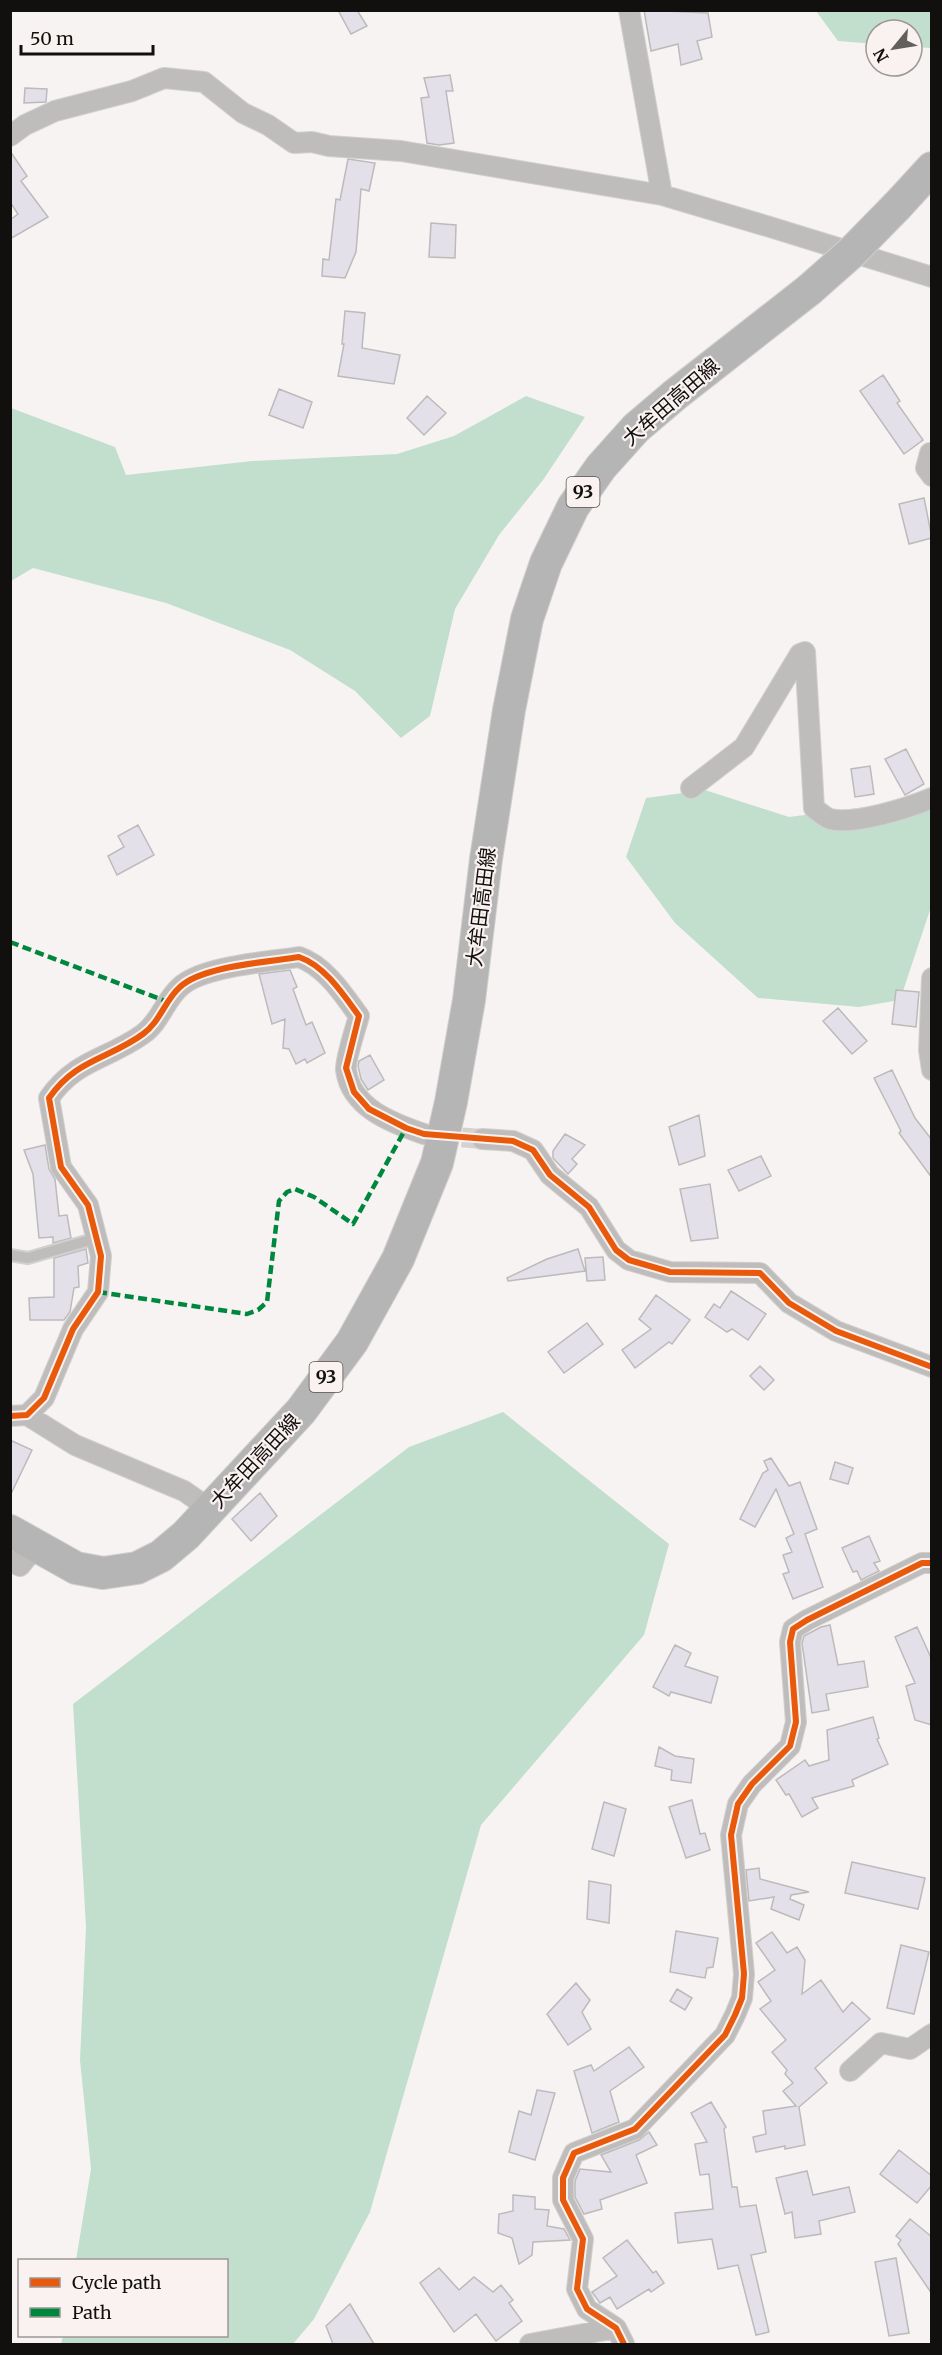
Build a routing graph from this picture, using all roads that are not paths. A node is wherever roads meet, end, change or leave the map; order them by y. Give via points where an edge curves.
1 (629, 10) edge
2 (10, 136) edge
3 (932, 168) edge
4 (662, 195) junction
5 (932, 278) edge
6 (932, 453) edge
7 (932, 476) edge
8 (692, 788) dead end
9 (932, 798) edge
10 (932, 978) edge
11 (932, 1070) edge
12 (424, 1134) tunnel mouth
13 (482, 1139) tunnel mouth
14 (97, 1238) junction
15 (10, 1255) edge
16 (932, 1367) edge
17 (19, 1416) edge
18 (210, 1509) junction
19 (19, 1546) edge
20 (932, 1563) edge
21 (932, 2034) edge
22 (850, 2071) dead end
23 (620, 2336) edge
24 (530, 2344) edge

1 - 4 street
2 - 4 street via 54,111 132,91 164,78 204,82 243,113 294,143 401,152
3 - 18 main road, 大牟田高田線 / 93, bridge via 852,252 809,290 636,428 601,466 573,507 546,563 527,619 498,782 469,1000 437,1163 398,1259 352,1342 307,1402
4 - 5 street
6 - 7 street via 926,468
8 - 9 street via 744,747 800,654 805,652 814,808 829,818 849,819 896,811
10 - 11 street
12 - 14 street via 369,1109 354,1092 346,1068 359,1016 313,962 299,957 207,972 180,986 142,1035 75,1070 49,1098 61,1167 88,1204
13 - 16 street via 513,1141 533,1150 550,1175 589,1207 616,1250 629,1260 670,1272 760,1273 789,1303 836,1331
14 - 15 lane via 28,1258
14 - 17 street via 98,1293 73,1329 44,1398
17 - 18 street via 75,1445 184,1491
18 - 19 main road, 大牟田高田線 / 93 via 161,1556 137,1568 103,1573 76,1568
20 - 23 street via 922,1563 793,1629 790,1642 796,1722 790,1746 738,1804 731,1835 744,1974 742,1998 735,2015 725,2035 635,2129 574,2153 563,2178 563,2200 583,2239 577,2289 587,2309
21 - 22 street via 910,2049 881,2043
23 - 24 street

